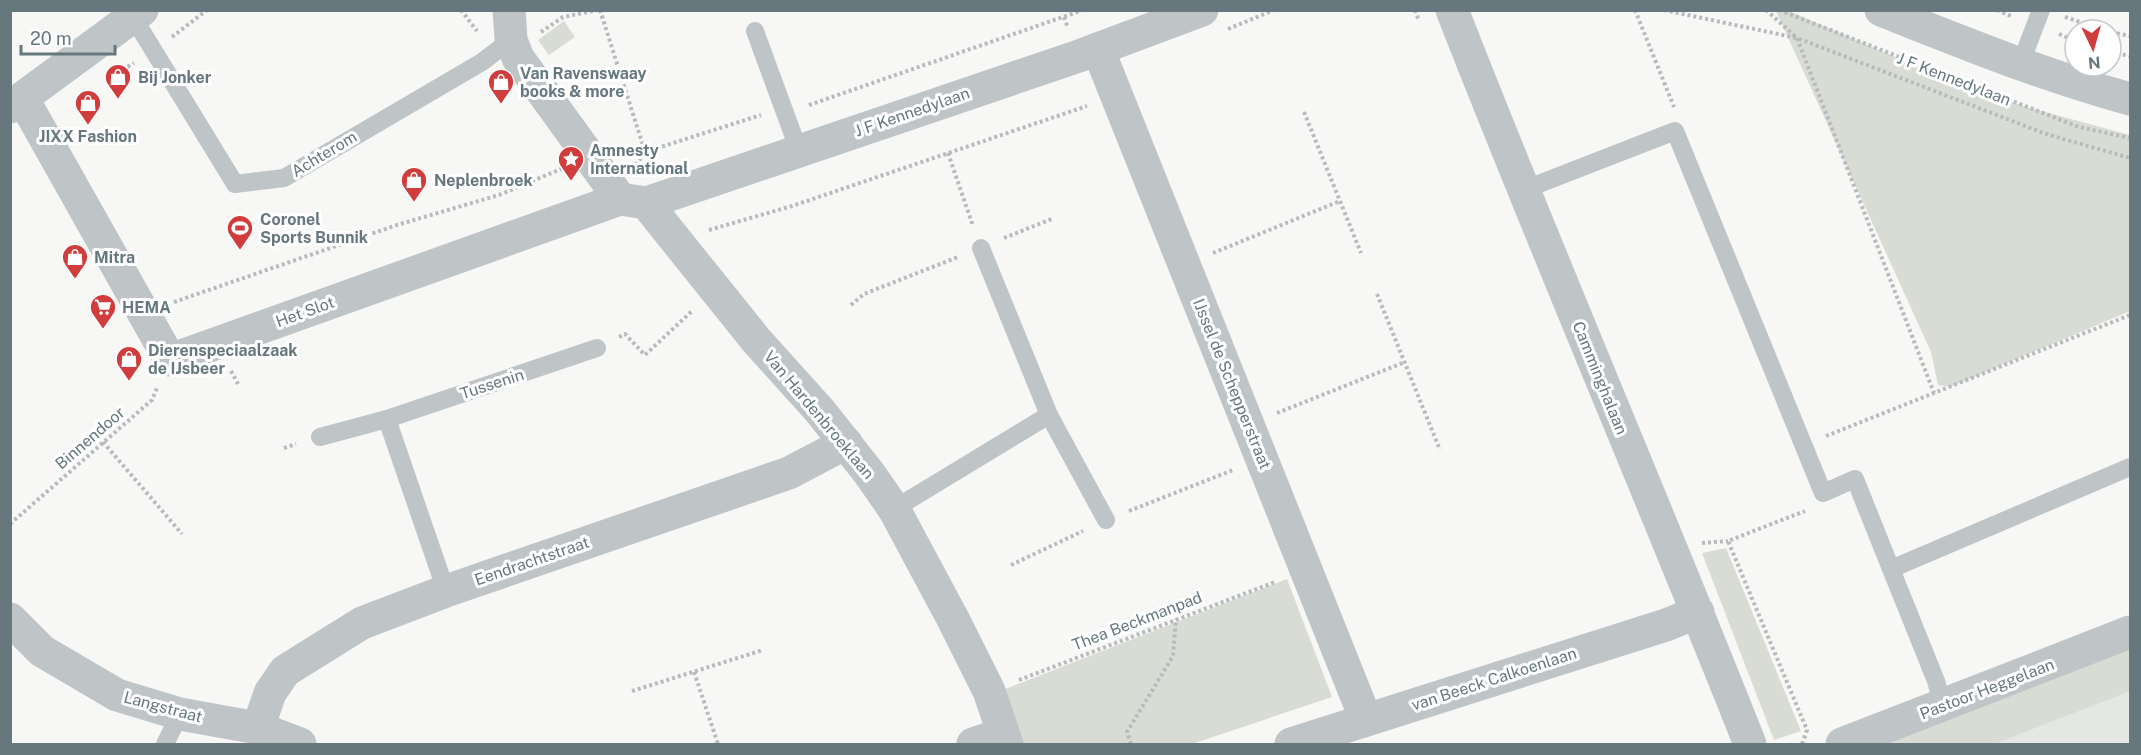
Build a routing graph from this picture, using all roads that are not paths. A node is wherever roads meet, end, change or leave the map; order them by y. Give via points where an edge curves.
1 (1202, 10) edge
2 (1452, 10) edge
3 (1881, 10) edge
4 (2049, 12) edge
5 (138, 14) edge
6 (755, 31) dead end
7 (505, 34) edge
8 (1098, 49) junction
9 (2020, 65) junction
10 (2130, 99) edge
11 (17, 103) edge
12 (799, 151) junction
13 (1523, 190) junction
14 (633, 201) junction
15 (981, 248) road end
16 (597, 348) road end
17 (1049, 415) junction
18 (387, 418) junction
19 (320, 437) dead end
20 (846, 443) junction
21 (2130, 467) edge
22 (894, 509) junction
23 (1106, 520) road end
24 (1891, 569) junction
25 (446, 591) junction
26 (1698, 612) junction
27 (10, 620) edge
28 (2130, 632) edge
29 (1943, 706) junction
30 (180, 714) junction
31 (1366, 720) junction
32 (258, 728) junction
33 (1005, 739) edge
34 (165, 744) edge
35 (300, 744) edge
36 (973, 744) edge
37 (1291, 744) edge
38 (1750, 744) edge
39 (1842, 744) edge

1 - 8 street, J F Kennedylaan
2 - 13 street, Camminghalaan
3 - 9 street
4 - 9 lane
5 - 7 lane, Achterom via 235,184 284,178 482,62
5 - 11 street
6 - 12 lane
7 - 14 street, Van Hardenbroeklaan via 518,58
8 - 12 street, J F Kennedylaan
8 - 31 street, IJssel de Schepperstraat
9 - 10 street
11 - 14 street, Het Slot via 170,360
12 - 14 street, J F Kennedylaan
13 - 24 lane via 1675,131 1823,493 1855,479
13 - 26 street, Camminghalaan
14 - 20 street, Van Hardenbroeklaan via 674,240
15 - 17 lane
16 - 18 lane, Tussenin
17 - 22 lane
17 - 23 lane
18 - 19 lane, Tussenin
18 - 25 lane
20 - 22 street, Van Hardenbroeklaan
20 - 25 street, Eendrachtstraat via 789,472
21 - 24 lane
22 - 33 street, Van Hardenbroeklaan via 989,691
24 - 29 lane
25 - 32 street, Eendrachtstraat via 362,623 285,671 270,693
26 - 31 street, van Beeck Calkoenlaan
26 - 38 street, Camminghalaan
27 - 30 street, Langstraat via 42,651 117,695
28 - 29 street, Pastoor Heggelaan
29 - 39 street, Pastoor Heggelaan
30 - 32 street, Langstraat
30 - 34 lane
31 - 37 street, van Beeck Calkoenlaan
32 - 35 street, Langstraat
33 - 36 street

